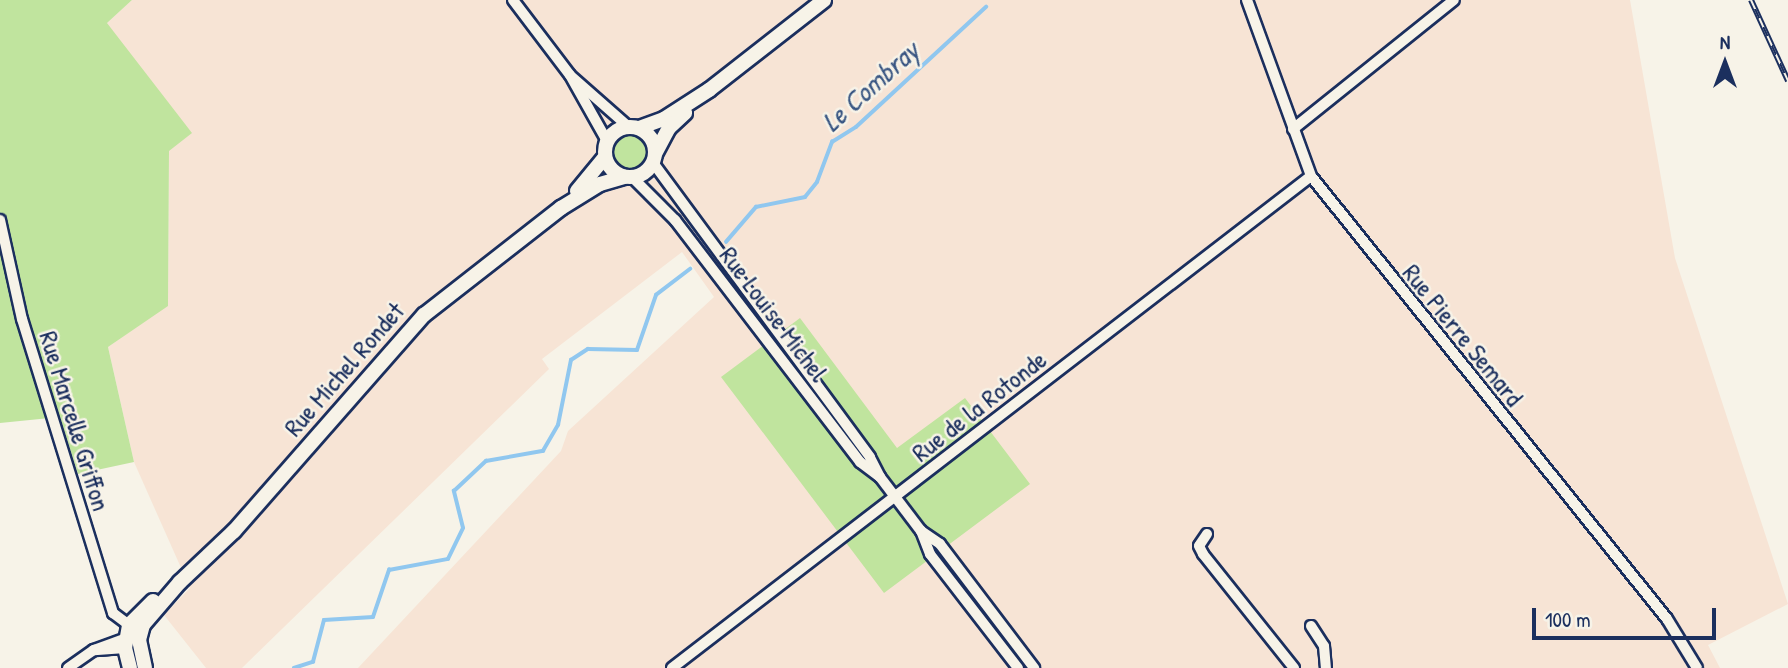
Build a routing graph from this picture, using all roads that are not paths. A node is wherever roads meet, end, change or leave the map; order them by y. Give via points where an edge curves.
1 (513, 0) edge
2 (824, 0) edge
3 (1247, 0) edge
4 (1454, 0) edge
5 (570, 75) junction
6 (709, 90) junction
7 (634, 127) junction
8 (1293, 129) junction
9 (607, 141) junction
10 (605, 157) junction
11 (654, 159) junction
12 (1311, 176) junction
13 (629, 177) junction
14 (561, 208) junction
15 (0, 220) edge
16 (880, 477) junction
17 (894, 497) junction
18 (921, 531) junction
19 (1207, 534) dead end
20 (1311, 626) dead end
21 (133, 635) junction
22 (68, 668) edge
23 (130, 668) edge
24 (136, 668) edge
25 (145, 668) edge
26 (672, 668) edge
27 (1018, 668) edge
28 (1034, 668) edge
29 (1294, 668) edge
30 (1326, 668) edge
31 (1697, 668) edge

1 - 5 street
2 - 6 street
3 - 8 street, Rue Pierre Semard
4 - 8 street
5 - 7 street
5 - 9 street
6 - 7 street via 664,119
6 - 11 street via 669,128
7 - 9 street via 616,131
7 - 11 street via 651,139
8 - 12 street, Rue Pierre Semard
9 - 10 street
10 - 13 street via 612,170
10 - 14 street, Rue Michel Rondet
11 - 13 street
11 - 16 street, Rue Louise Michel
12 - 17 street, Rue de la Rotonde
12 - 31 street, Rue Pierre Semard via 1667,619
13 - 14 street, Rue Michel Rondet via 600,184
13 - 16 street, Rue Louise Michel via 675,220 860,462
14 - 21 street, Rue Michel Rondet via 424,314 234,531
15 - 21 street, Rue Marcelle Griffon via 22,319 113,613
16 - 17 street, Rue Louise Michel
17 - 18 street, Rue Louise Michel
17 - 26 street, Rue de la Rotonde
18 - 27 street, Rue Louise Michel via 930,554
18 - 28 street, Rue Louise Michel via 940,544
19 - 29 street via 1199,546 1203,554
20 - 30 street via 1324,646
21 - 22 street via 94,650
21 - 23 street
21 - 24 street
21 - 25 street

